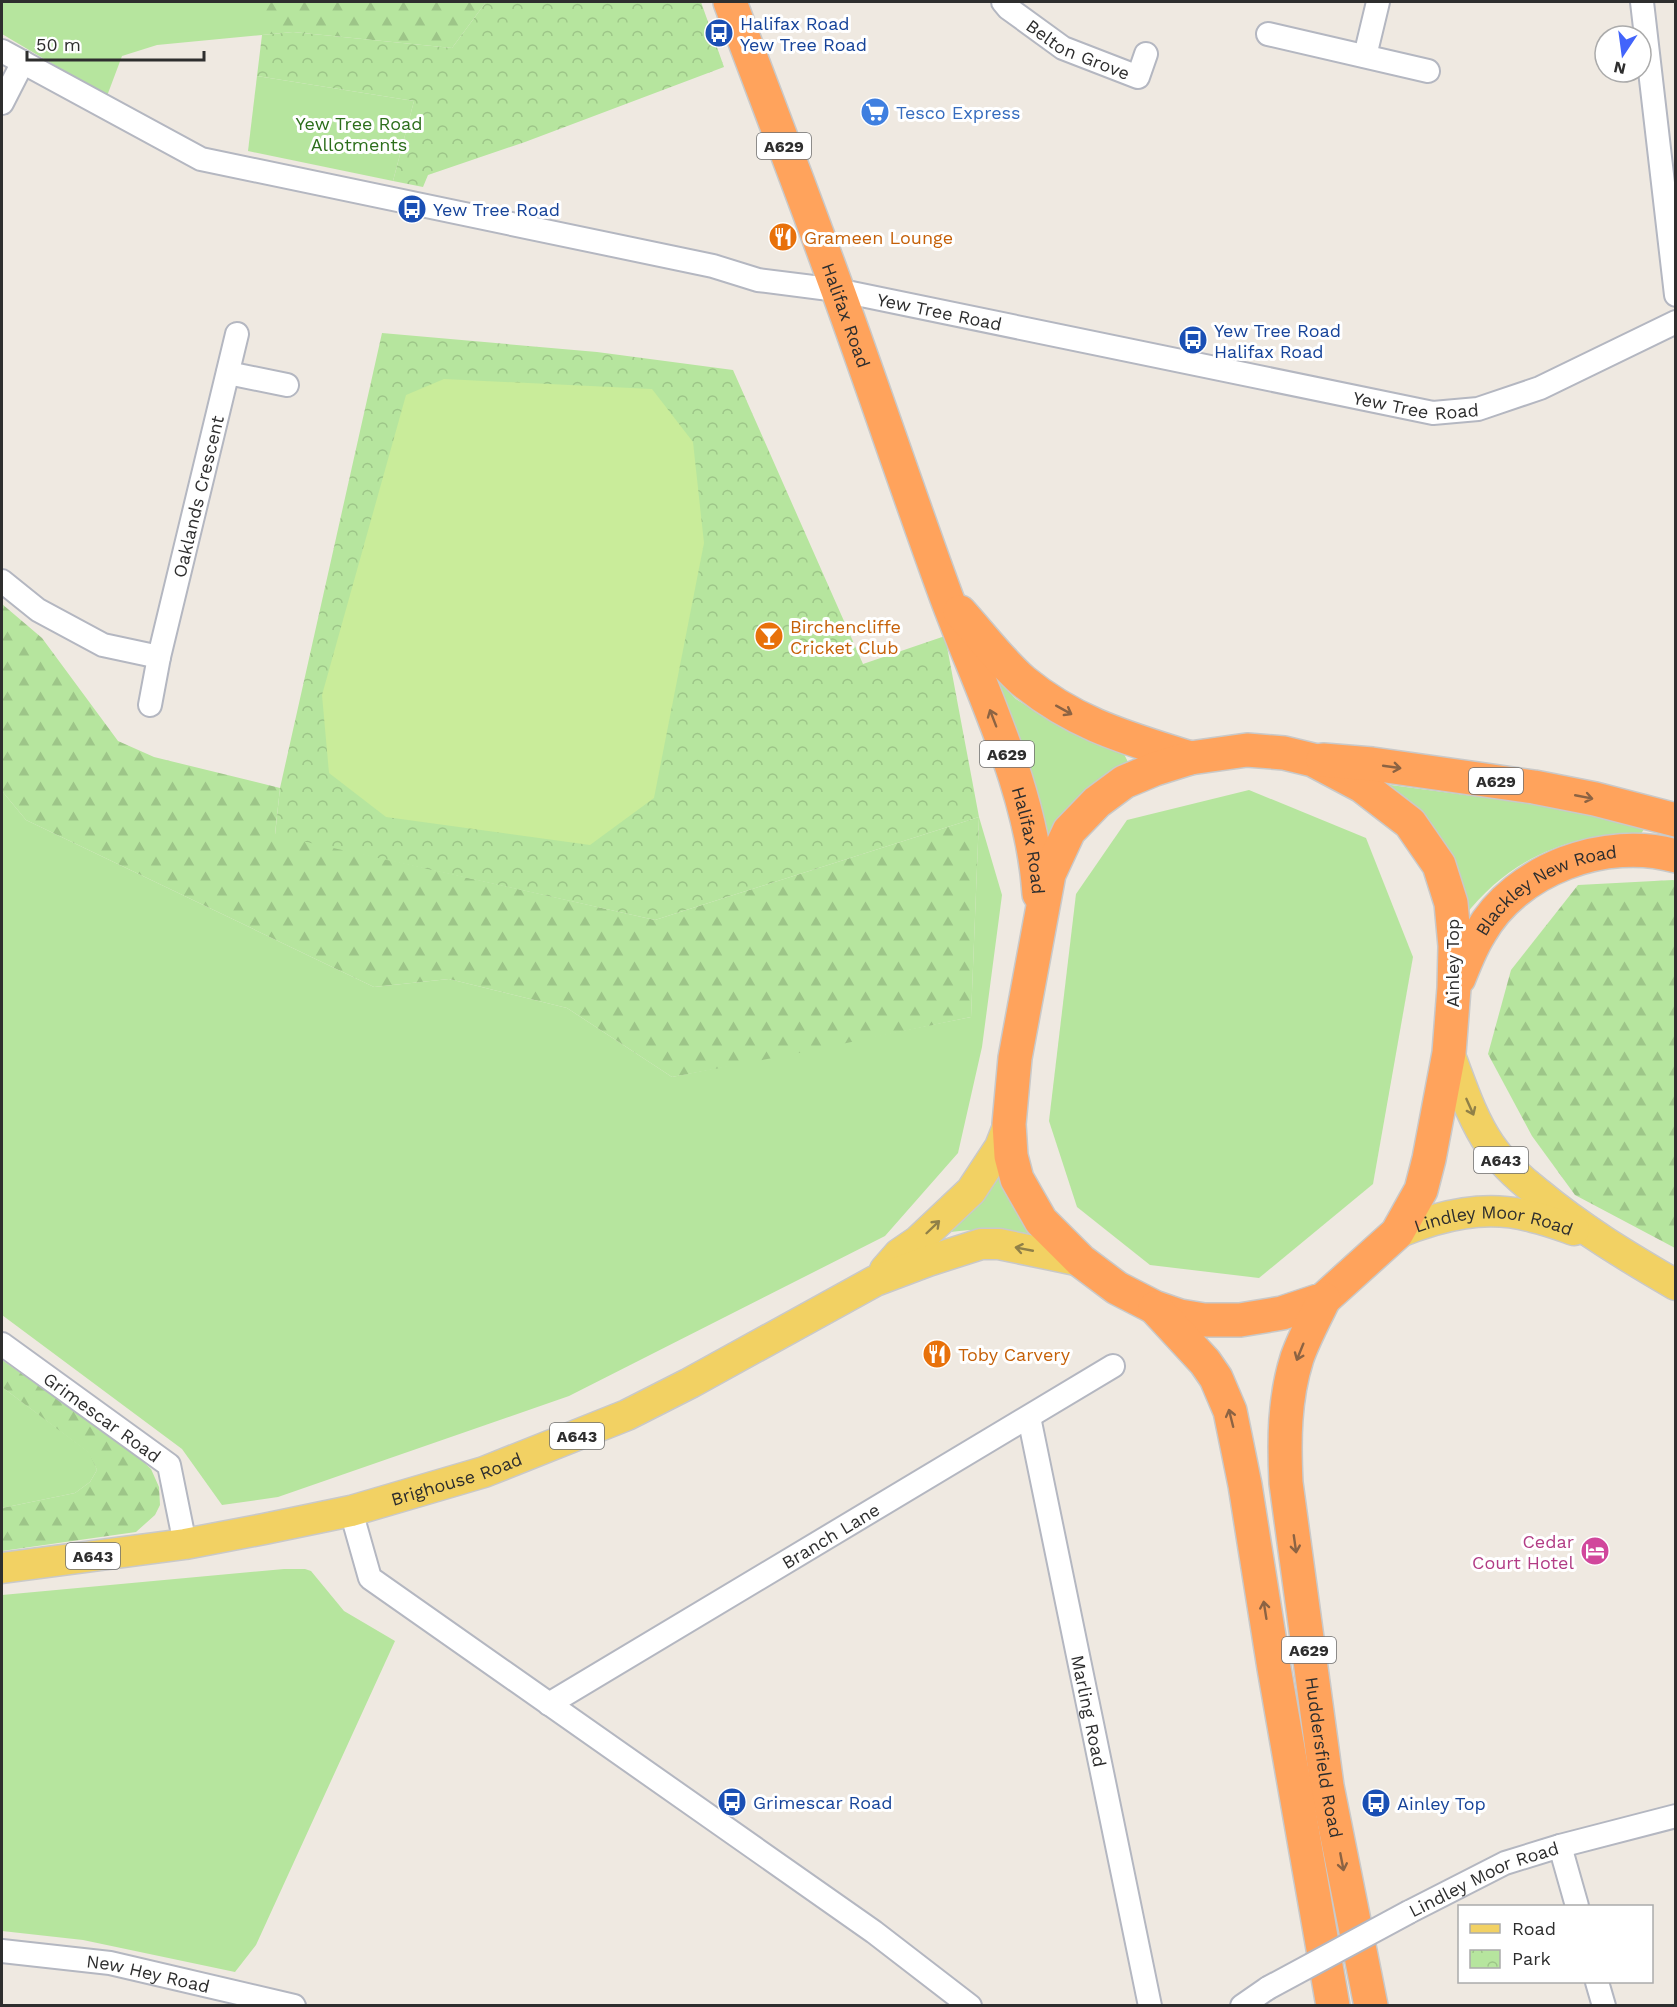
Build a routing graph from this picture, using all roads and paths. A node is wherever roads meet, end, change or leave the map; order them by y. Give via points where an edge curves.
1 (730, 2) edge
2 (1003, 2) edge
3 (1378, 2) edge
4 (1642, 2) edge
5 (1268, 34) dead end
6 (2, 51) edge
7 (1146, 54) dead end
8 (1365, 56) junction
9 (23, 62) junction
10 (1428, 71) dead end
11 (2, 103) edge
12 (837, 290) junction
13 (1676, 295) edge
14 (1676, 322) edge
15 (237, 334) dead end
16 (228, 373) junction
17 (287, 385) dead end
18 (2, 581) edge
19 (947, 597) junction
20 (159, 657) junction
21 (150, 705) dead end
22 (1190, 758) junction
23 (1313, 760) junction
24 (1676, 820) edge
25 (1676, 856) edge
26 (1040, 917) junction
27 (1454, 988) junction
28 (1449, 1053) junction
29 (1009, 1124) junction
30 (1397, 1233) junction
31 (1593, 1236) junction
32 (1081, 1261) junction
33 (875, 1281) junction
34 (1676, 1285) edge
35 (1324, 1299) junction
36 (1154, 1307) junction
37 (2, 1344) edge
38 (1113, 1366) dead end
39 (1029, 1417) junction
40 (351, 1511) junction
41 (185, 1544) junction
42 (2, 1568) edge
43 (1274, 1668) junction
44 (549, 1704) junction
45 (1676, 1816) edge
46 (1560, 1846) junction
47 (1577, 1905) edge
48 (2, 1952) edge
49 (1598, 1983) edge
50 (294, 2006) edge
51 (970, 2006) edge
52 (1150, 2006) edge
53 (1242, 2006) edge
54 (1315, 2006) edge
55 (1333, 2006) edge
56 (1371, 2006) edge
57 (1604, 2006) edge

1 - 12 highway, Halifax Road / A629
2 - 7 street, Belton Grove via 1063,48 1138,77
3 - 8 street
4 - 13 street
5 - 8 street
6 - 9 street, Yew Tree Road
8 - 10 street
9 - 11 street
9 - 12 street, Yew Tree Road via 201,159 713,266 758,279
12 - 14 street, Yew Tree Road via 1433,413 1478,409 1540,388
12 - 19 highway, Halifax Road / A629
15 - 16 street, Oaklands Crescent
16 - 17 street
16 - 20 street, Oaklands Crescent
18 - 20 street via 38,610 103,645
19 -> 22 highway, Halifax Road / A629 via 1021,679 1053,704 1112,734
26 -> 19 highway, Halifax Road / A629 via 1036,862 1027,817
20 - 21 street, Oaklands Crescent
22 - 23 highway, Ainley Top / A629 via 1248,750
22 - 26 highway, Ainley Top / A629 via 1124,782 1097,802 1069,831 1049,874
23 -> 24 highway, A629 via 1372,764 1534,787
23 - 27 highway, Ainley Top / A629 via 1362,786 1410,823 1439,865 1451,903
25 - 27 highway, Blackley New Road / A629 via 1618,850 1551,869 1530,881 1508,898 1480,932
26 - 29 highway, Ainley Top / A629 via 1015,1058
27 - 28 highway, Ainley Top / A629
28 - 30 highway, Ainley Top / A629 via 1429,1159 1420,1190
28 -> 31 main road, Lindley Moor Road / A643 via 1470,1110 1501,1159
29 - 32 highway, Ainley Top / A629 via 1017,1179 1041,1221
33 -> 29 main road, A643 via 899,1254 970,1191 1000,1147
30 - 31 main road, Lindley Moor Road / A643 via 1446,1215 1505,1212 1533,1216
30 - 35 highway, Ainley Top / A629
31 - 34 main road, Lindley Moor Road / A643
32 -> 33 main road, A643 via 999,1244 981,1245
32 - 36 highway, Ainley Top / A629 via 1116,1288
33 - 40 main road, Brighouse Road / A643 via 627,1415 484,1472
35 - 36 highway, Ainley Top / A629 via 1240,1320 1204,1320
35 -> 56 highway, Huddersfield Road / A629 via 1297,1357 1290,1387 1284,1442 1286,1483 1327,1786
43 -> 36 highway, Huddersfield Road / A629 via 1230,1411 1216,1378
37 - 41 street, Grimescar Road via 169,1465
38 - 39 street, Branch Lane
39 - 44 street, Branch Lane
39 - 52 street, Marling Road
40 - 41 main road, Brighouse Road / A643
40 - 44 street via 370,1578
41 - 42 main road, Brighouse Road / A643
43 - 54 highway, Huddersfield Road / A629 via 1271,1700
43 - 55 highway, Huddersfield Road / A629
44 - 51 street via 874,1932
45 - 46 street, Lindley Moor Road
46 - 47 street
46 - 53 street, Lindley Moor Road, bridge via 1505,1863 1268,1988
48 - 50 street, New Hey Road via 110,1963
49 - 57 street

